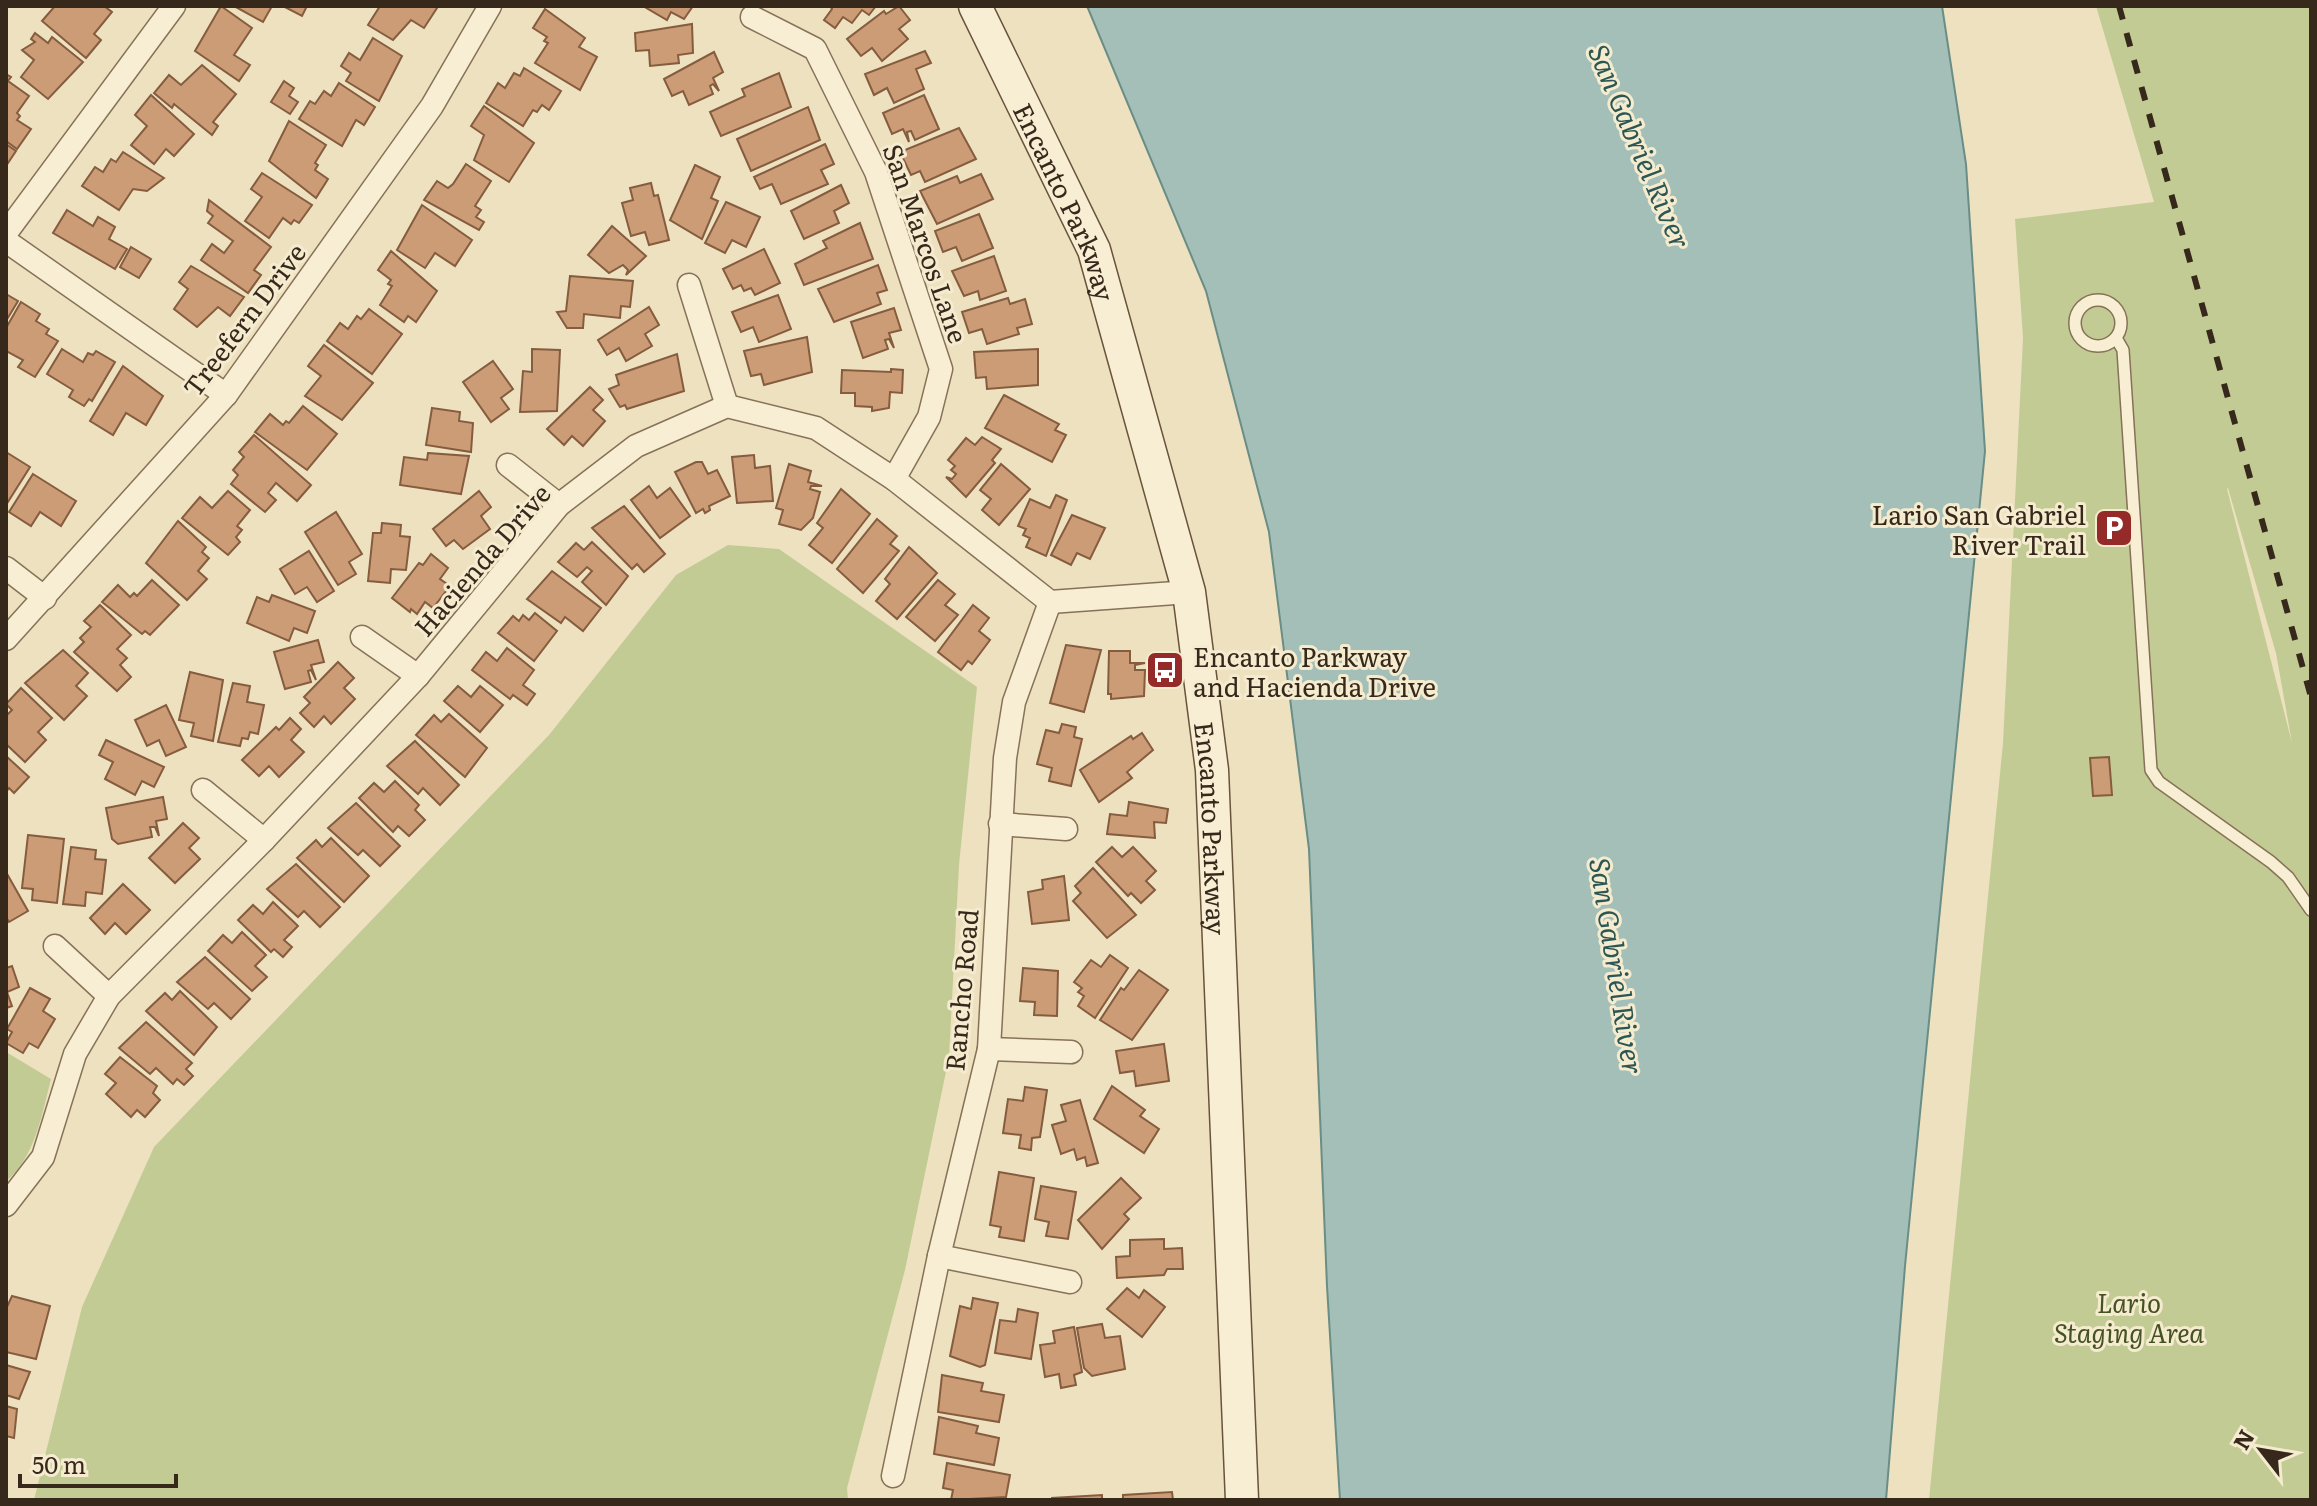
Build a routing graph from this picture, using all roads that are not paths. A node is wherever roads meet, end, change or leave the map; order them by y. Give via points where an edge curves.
1 (174, 6) edge
2 (490, 6) edge
3 (975, 6) edge
4 (752, 17) dead end
5 (6, 233) edge
6 (6, 241) edge
7 (689, 285) dead end
8 (2116, 338) junction
9 (226, 395) junction
10 (727, 406) junction
11 (508, 465) dead end
12 (894, 479) junction
13 (559, 505) junction
14 (6, 568) edge
15 (1189, 592) junction
16 (45, 598) junction
17 (1050, 602) junction
18 (362, 637) dead end
19 (6, 639) edge
20 (418, 676) junction
21 (203, 790) dead end
22 (1000, 824) junction
23 (1066, 829) dead end
24 (264, 840) junction
25 (2311, 910) edge
26 (55, 946) dead end
27 (109, 996) junction
28 (989, 1049) junction
29 (1071, 1052) dead end
30 (6, 1205) edge
31 (939, 1256) junction
32 (1070, 1282) dead end
33 (893, 1476) dead end
34 (1242, 1500) edge

1 - 5 street
2 - 9 street, Treefern Drive via 432,106
3 - 15 street, Encanto Parkway via 1094,250
4 - 12 street, San Marcos Lane via 815,49 876,172 941,369 929,417
6 - 9 street
7 - 10 street
8 - 8 lane via 2122,323 2110,302 2094,300 2081,308 2075,322 2080,338 2102,346
8 - 25 lane via 2123,350 2151,770 2159,782 2271,862
9 - 16 street, Treefern Drive
10 - 12 street via 816,428
10 - 13 street, Hacienda Drive via 636,446
11 - 13 street
12 - 17 street
13 - 20 street, Hacienda Drive
14 - 16 street
15 - 17 street
15 - 34 street, Encanto Parkway via 1212,770
16 - 19 street, Treefern Drive
17 - 22 street, Rancho Road via 1014,702
18 - 20 street
20 - 24 street, Hacienda Drive
21 - 24 street
22 - 23 street
22 - 28 street, Rancho Road
24 - 27 street, Hacienda Drive
26 - 27 street
27 - 30 street, Hacienda Drive via 75,1054 43,1157
28 - 29 street
28 - 31 street, Rancho Road
31 - 32 street
31 - 33 street, Rancho Road

